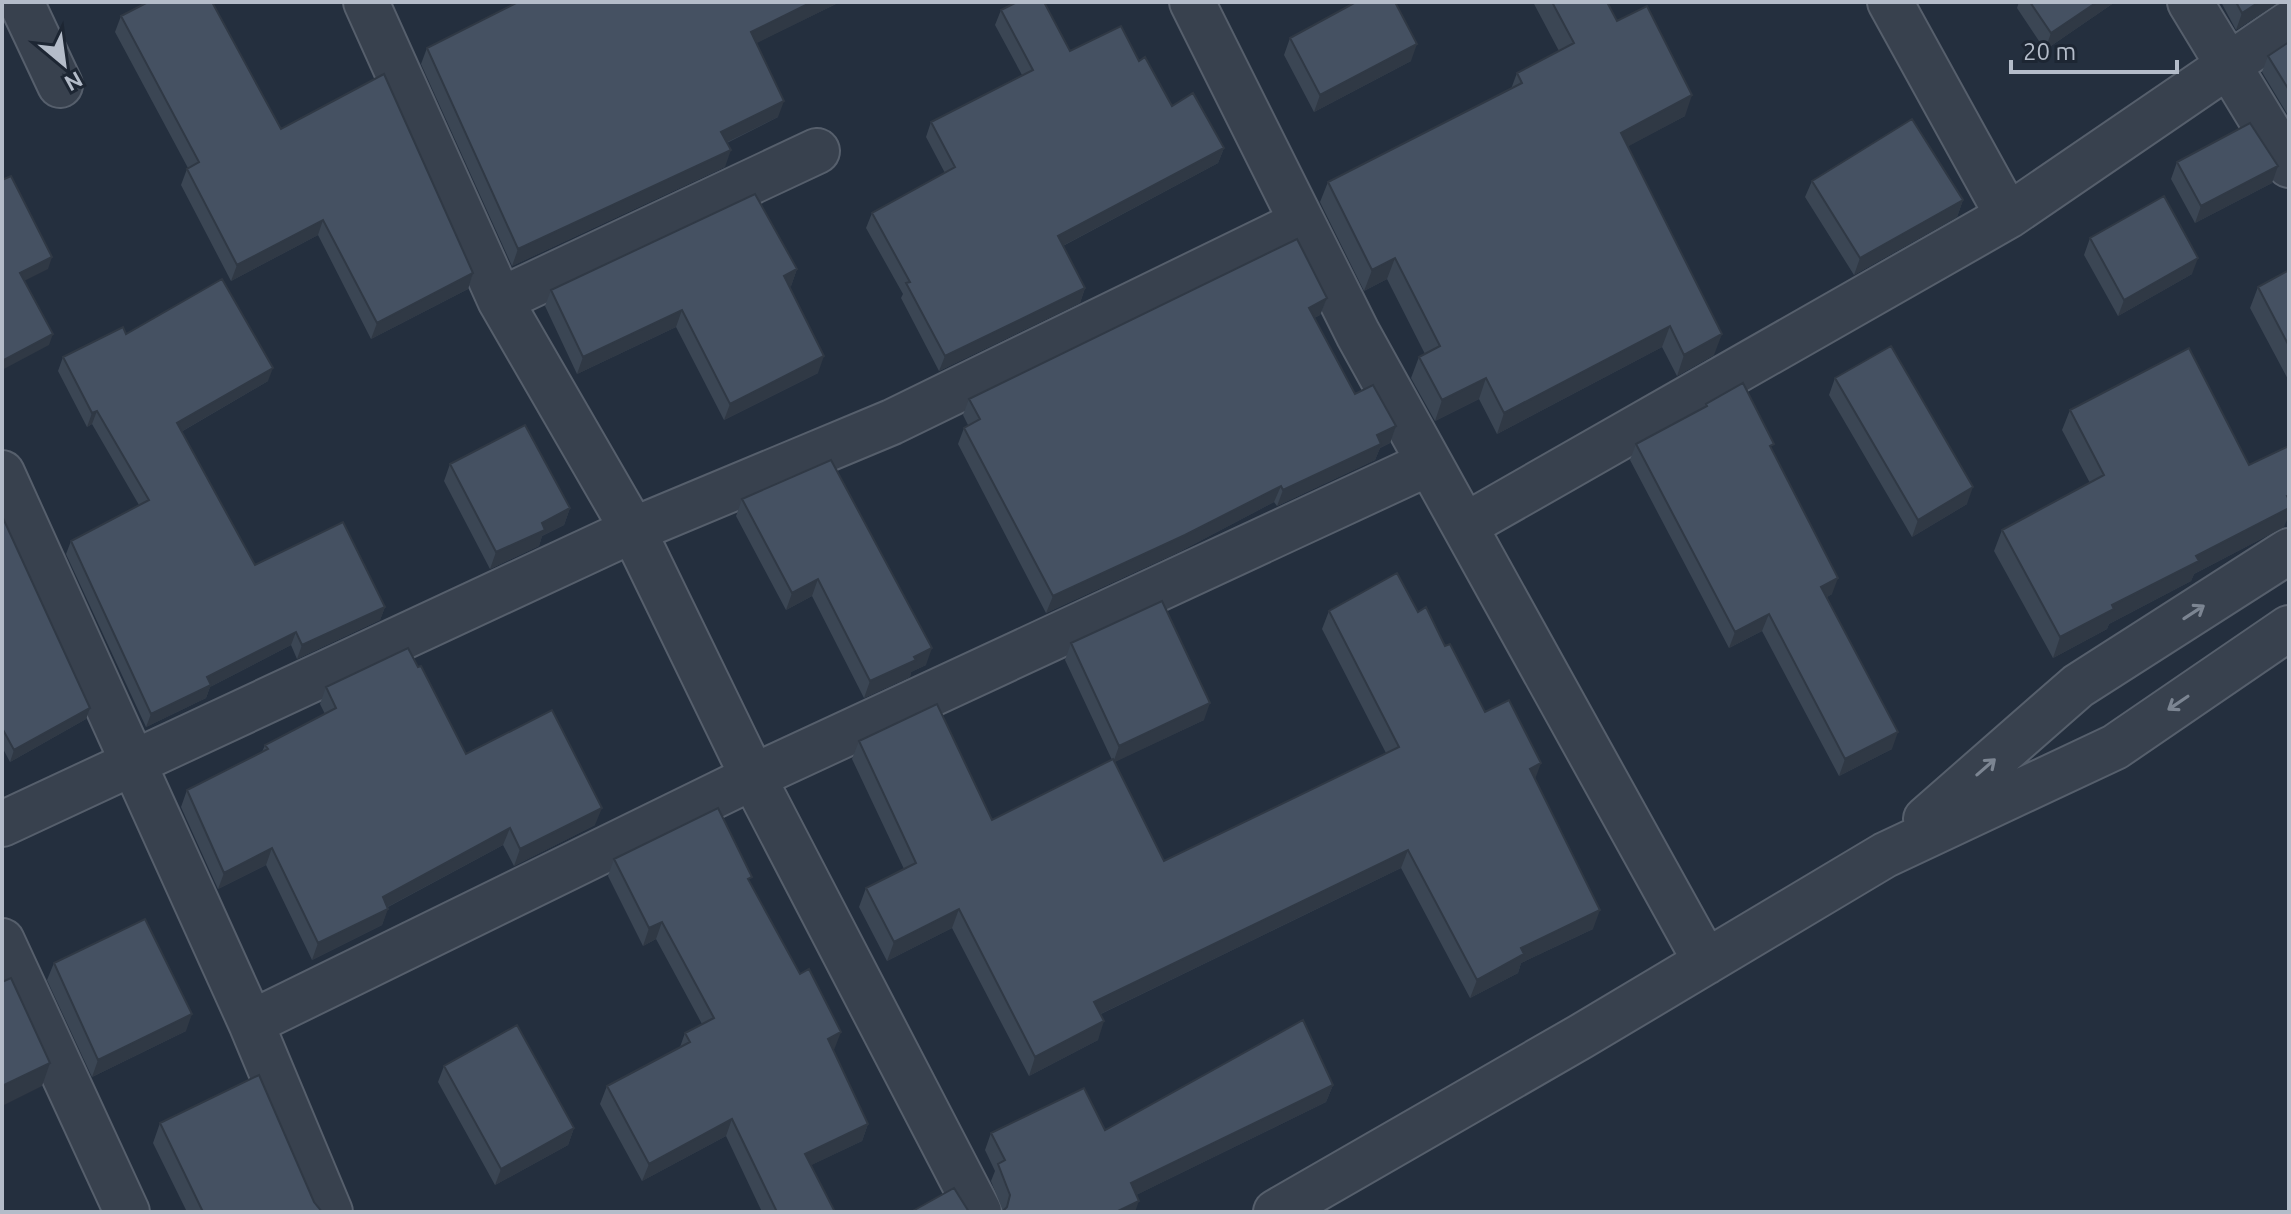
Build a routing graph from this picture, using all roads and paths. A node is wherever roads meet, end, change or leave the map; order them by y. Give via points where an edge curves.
1 (21, 2) edge
2 (1192, 2) edge
3 (1890, 2) edge
4 (2190, 2) edge
5 (376, 6) edge
6 (2289, 24) edge
7 (2228, 65) junction
8 (60, 85) dead end
9 (817, 151) dead end
10 (2289, 165) edge
11 (2008, 216) junction
12 (1302, 222) junction
13 (500, 300) junction
14 (1427, 464) junction
15 (2, 473) edge
16 (1466, 525) junction
17 (633, 530) junction
18 (2289, 551) edge
19 (2289, 628) edge
20 (133, 762) junction
21 (753, 777) junction
22 (2, 824) edge
23 (1885, 855) junction
24 (2, 941) edge
25 (1706, 962) junction
26 (251, 1023) junction
27 (127, 1212) edge
28 (330, 1212) edge
29 (979, 1212) edge
30 (1276, 1212) edge

1 - 8 street
2 - 12 street
3 - 11 street
4 - 7 street
5 - 13 street
6 - 7 street
7 - 10 street
7 - 11 street
9 - 13 street
11 - 16 street
12 - 14 street
12 - 17 street via 892,422
13 - 17 street
14 - 16 street
14 - 21 street
15 - 20 street
16 - 25 street
17 - 20 street
17 - 21 street
23 -> 18 street via 2078,686
19 -> 23 street via 2115,747
20 - 22 street
20 - 26 street
21 - 26 street
21 - 29 street
23 - 25 street
24 - 27 street
25 - 30 street
26 - 28 street

